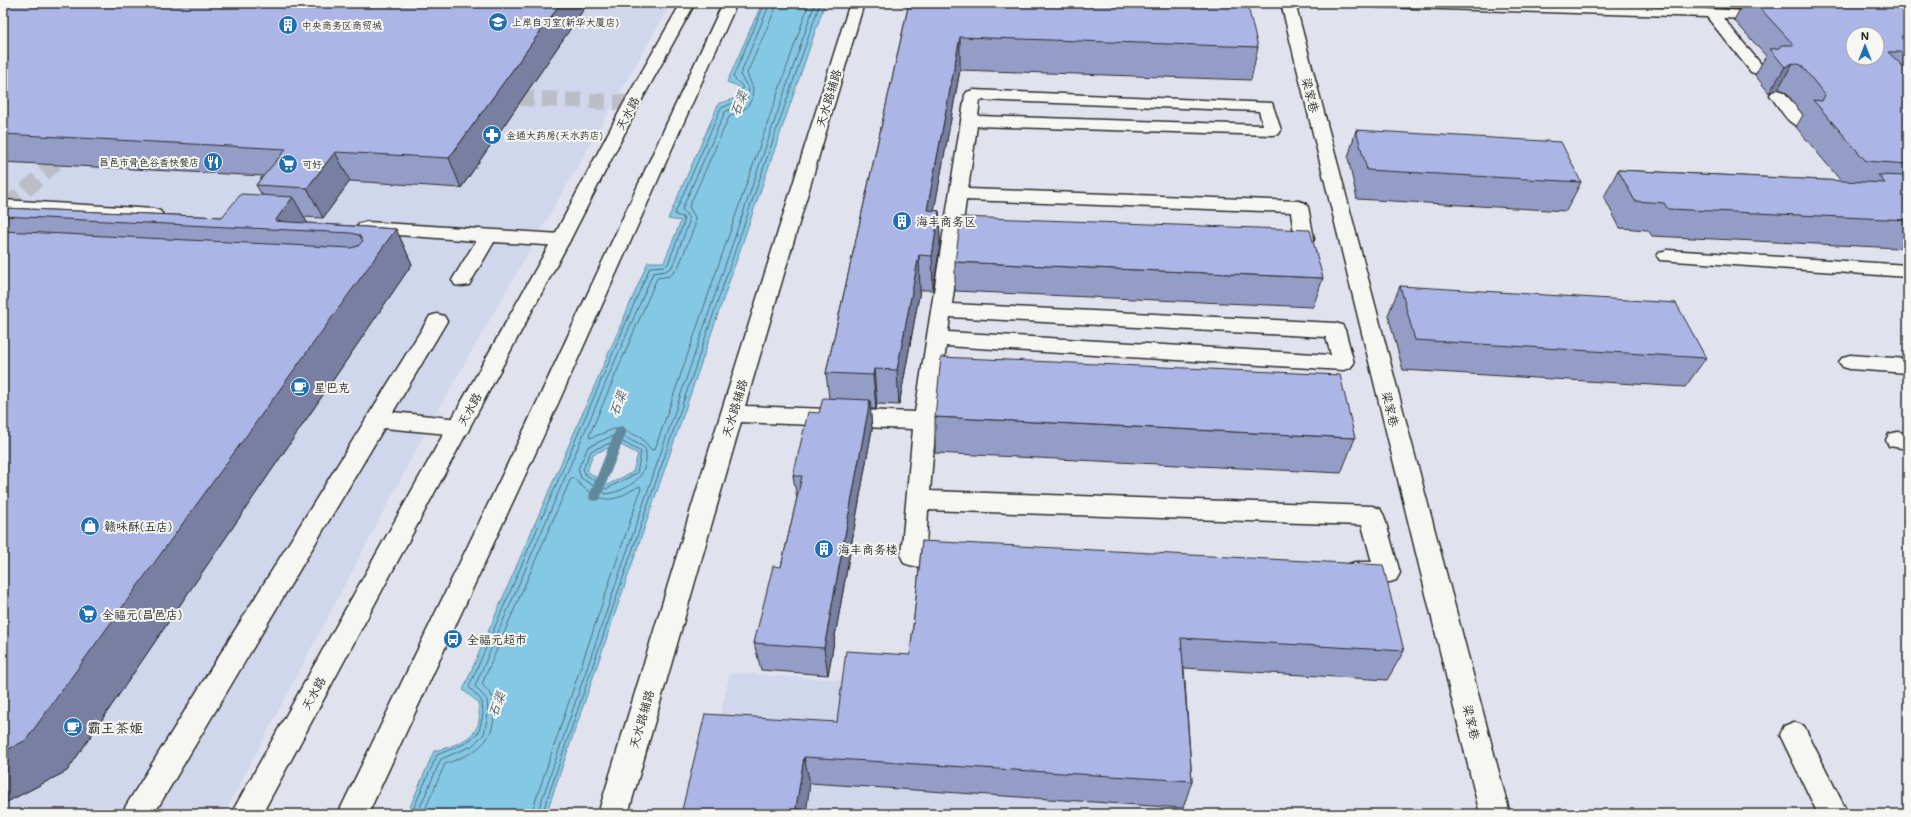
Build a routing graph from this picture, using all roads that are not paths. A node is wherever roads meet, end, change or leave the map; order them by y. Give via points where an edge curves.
1 (688, 3) edge
2 (730, 3) edge
3 (857, 3) edge
4 (1288, 3) edge
5 (1378, 3) edge
6 (1505, 5) edge
7 (1650, 7) edge
8 (1711, 13) junction
9 (1782, 18) edge
10 (1757, 69) dead end
11 (1778, 95) dead end
12 (969, 121) junction
13 (1799, 122) dead end
14 (958, 194) junction
15 (3, 206) edge
16 (173, 216) edge
17 (346, 226) edge
18 (489, 235) junction
19 (1265, 237) edge
20 (561, 240) junction
21 (1667, 256) dead end
22 (1908, 271) edge
23 (462, 280) dead end
24 (941, 310) junction
25 (437, 321) dead end
26 (937, 338) junction
27 (1850, 362) dead end
28 (1908, 366) edge
29 (732, 414) junction
30 (378, 419) junction
31 (925, 421) junction
32 (459, 427) junction
33 (917, 500) junction
34 (976, 558) edge
35 (1332, 571) edge
36 (1794, 735) dead end
37 (137, 814) edge
38 (246, 814) edge
39 (354, 814) edge
40 (613, 814) edge
41 (1495, 814) edge
42 (1833, 814) edge

1 - 20 street, 天水路 via 632,103
2 - 39 street via 536,428
3 - 29 street, 天水路辅路
4 - 41 street, 梁家巷
5 - 6 street
6 - 7 street
7 - 8 street
8 - 9 street
8 - 10 street
11 - 13 street
12 - 12 street via 973,95 1266,106 1273,130
12 - 14 street
14 - 19 street via 1299,208 1305,238
14 - 24 street via 962,224
15 - 16 street
17 - 18 street
18 - 20 street
18 - 23 street
20 - 32 street, 天水路
21 - 22 street
24 - 26 street
24 - 26 street via 1335,330 1343,362
25 - 30 street
26 - 31 street
27 - 28 street
29 - 31 street
29 - 40 street, 天水路辅路
30 - 32 street
30 - 37 street
31 - 33 street
32 - 38 street, 天水路
33 - 34 street via 913,556
33 - 35 street via 1372,516 1387,574
36 - 42 street

